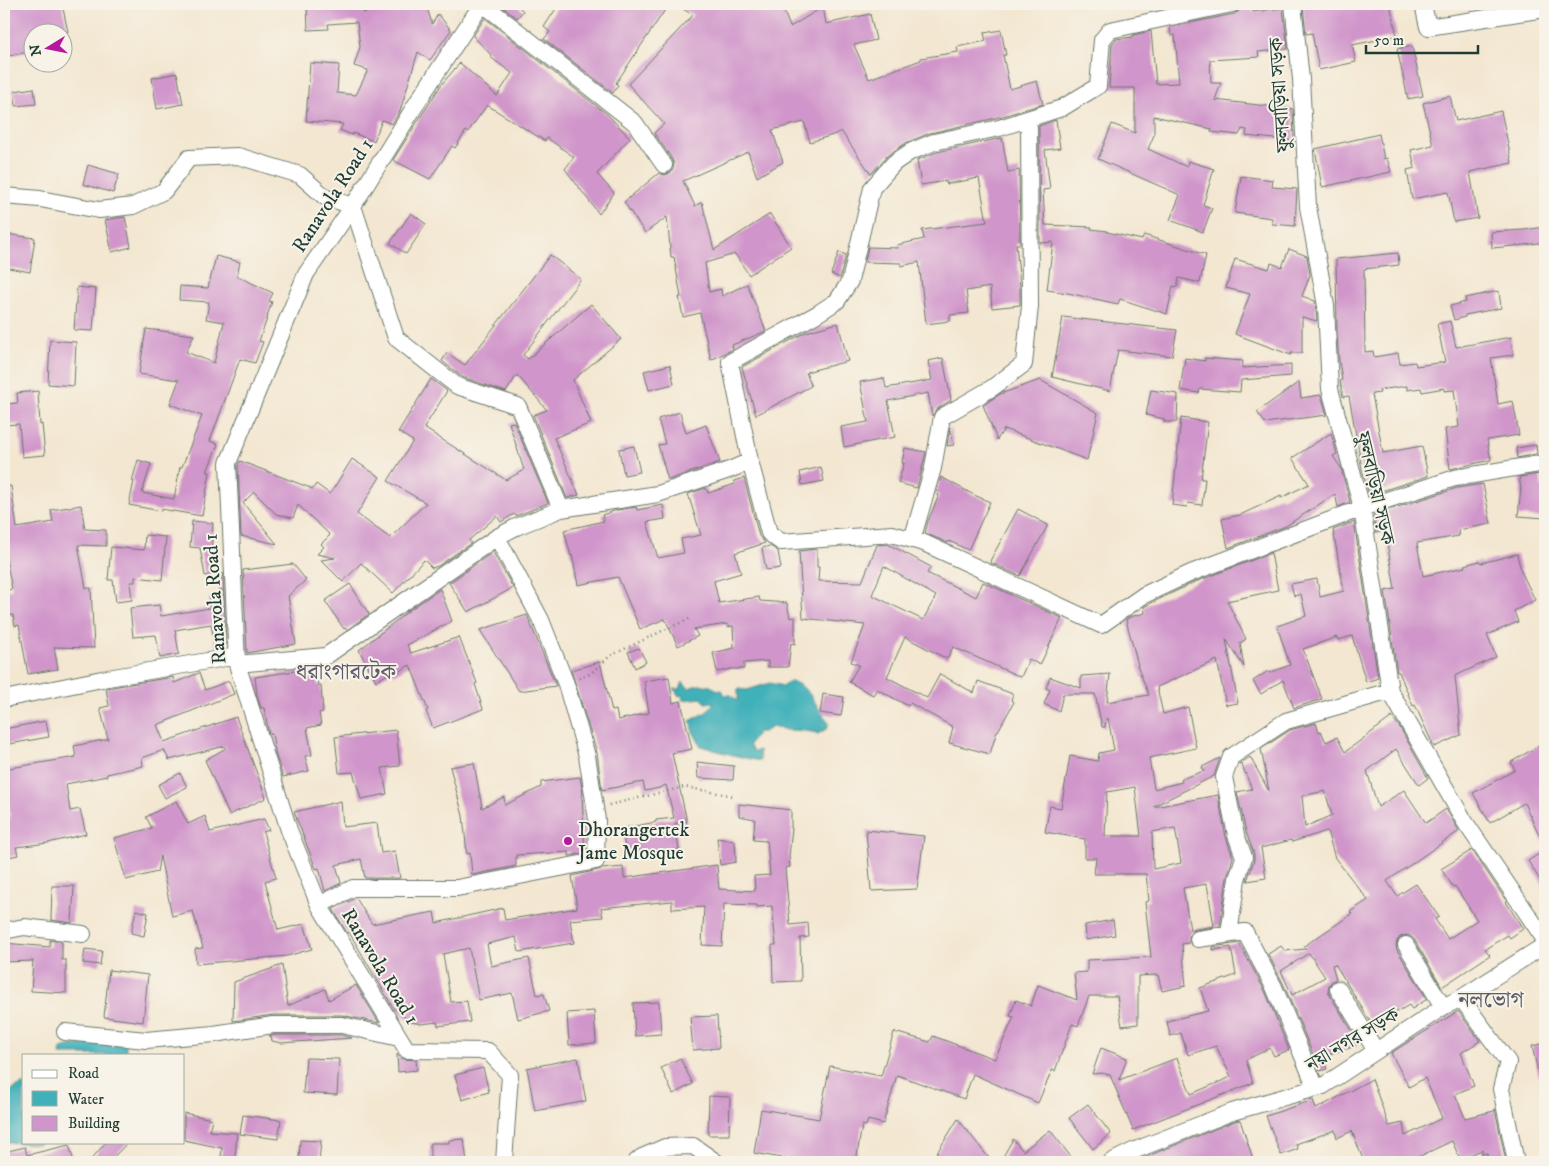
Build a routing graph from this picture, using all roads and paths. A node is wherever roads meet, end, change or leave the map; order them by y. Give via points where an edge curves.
1 (482, 4) edge
2 (1232, 4) edge
3 (1293, 4) edge
4 (1424, 4) edge
5 (1545, 9) edge
6 (1029, 119) junction
7 (664, 165) dead end
8 (4, 196) edge
9 (353, 206) junction
10 (750, 461) junction
11 (1545, 463) edge
12 (561, 508) junction
13 (1362, 508) junction
14 (497, 537) junction
15 (912, 540) junction
16 (689, 620) dead end
17 (237, 660) junction
18 (566, 684) junction
19 (1390, 691) junction
20 (4, 699) edge
21 (734, 796) dead end
22 (596, 809) junction
23 (319, 905) junction
24 (4, 931) edge
25 (83, 934) dead end
26 (1229, 934) junction
27 (1198, 939) dead end
28 (1545, 940) edge
29 (1406, 945) dead end
30 (1545, 945) edge
31 (1338, 989) dead end
32 (1461, 998) junction
33 (1443, 1007) junction
34 (65, 1032) dead end
35 (399, 1038) junction
36 (1376, 1052) junction
37 (1314, 1082) dead end
38 (504, 1162) edge
39 (636, 1162) edge
40 (716, 1162) edge
41 (1111, 1162) edge
42 (1516, 1162) edge

1 - 7 street via 635,123
1 - 9 street, Ranavola Road 1
2 - 6 street via 1110,30 1102,40 1098,86 1062,108
3 - 13 street, ফুলবাড়িয়া সড়ক via 1308,207 1326,306 1330,390
4 - 5 street via 1428,27
6 - 10 street via 934,142 894,163 872,188 850,281 837,301 730,362
6 - 15 street via 1030,306 1024,364 992,388 942,417
8 - 9 street via 99,210 133,206 164,191 189,158 238,156 300,175 325,197
9 - 12 street via 396,338 457,386 518,406
9 - 17 street, Ranavola Road 1 via 306,274 228,463
10 - 12 street via 658,494
10 - 15 street via 769,533 781,542 892,534
11 - 13 street via 1455,478
12 - 14 street
13 - 15 street via 1191,572 1144,595 1102,626
13 - 19 street, ফুলবাড়িয়া সড়ক
14 - 17 street via 326,656
14 - 18 street via 541,620
16 - 18 path via 610,656 590,674
17 - 20 street via 102,679
17 - 23 street, Ranavola Road 1 via 289,830
18 - 22 street via 587,756
19 - 26 street via 1286,721 1230,757 1224,777 1244,857 1237,879
19 - 28 street, ফুলবাড়িয়া সড়ক via 1465,822
21 - 22 path via 684,787
22 - 23 street via 596,861 457,888 353,888
23 - 35 street, Ranavola Road 1
24 - 25 street via 24,927
26 - 27 street
26 - 37 street via 1245,932 1274,987
29 - 33 street
30 - 32 street, নয়া নগর সড়ক
31 - 36 street
32 - 33 street, নয়া নগর সড়ক
32 - 42 street via 1508,1062 1501,1089
33 - 36 street, নয়া নগর সড়ক
34 - 35 street via 146,1040 273,1025 342,1024
35 - 38 street, Ranavola Road 1 via 407,1050 488,1051 510,1075
36 - 41 street, নয়া নগর সড়ক via 1323,1086 1232,1112
39 - 40 street via 665,1147 693,1146

